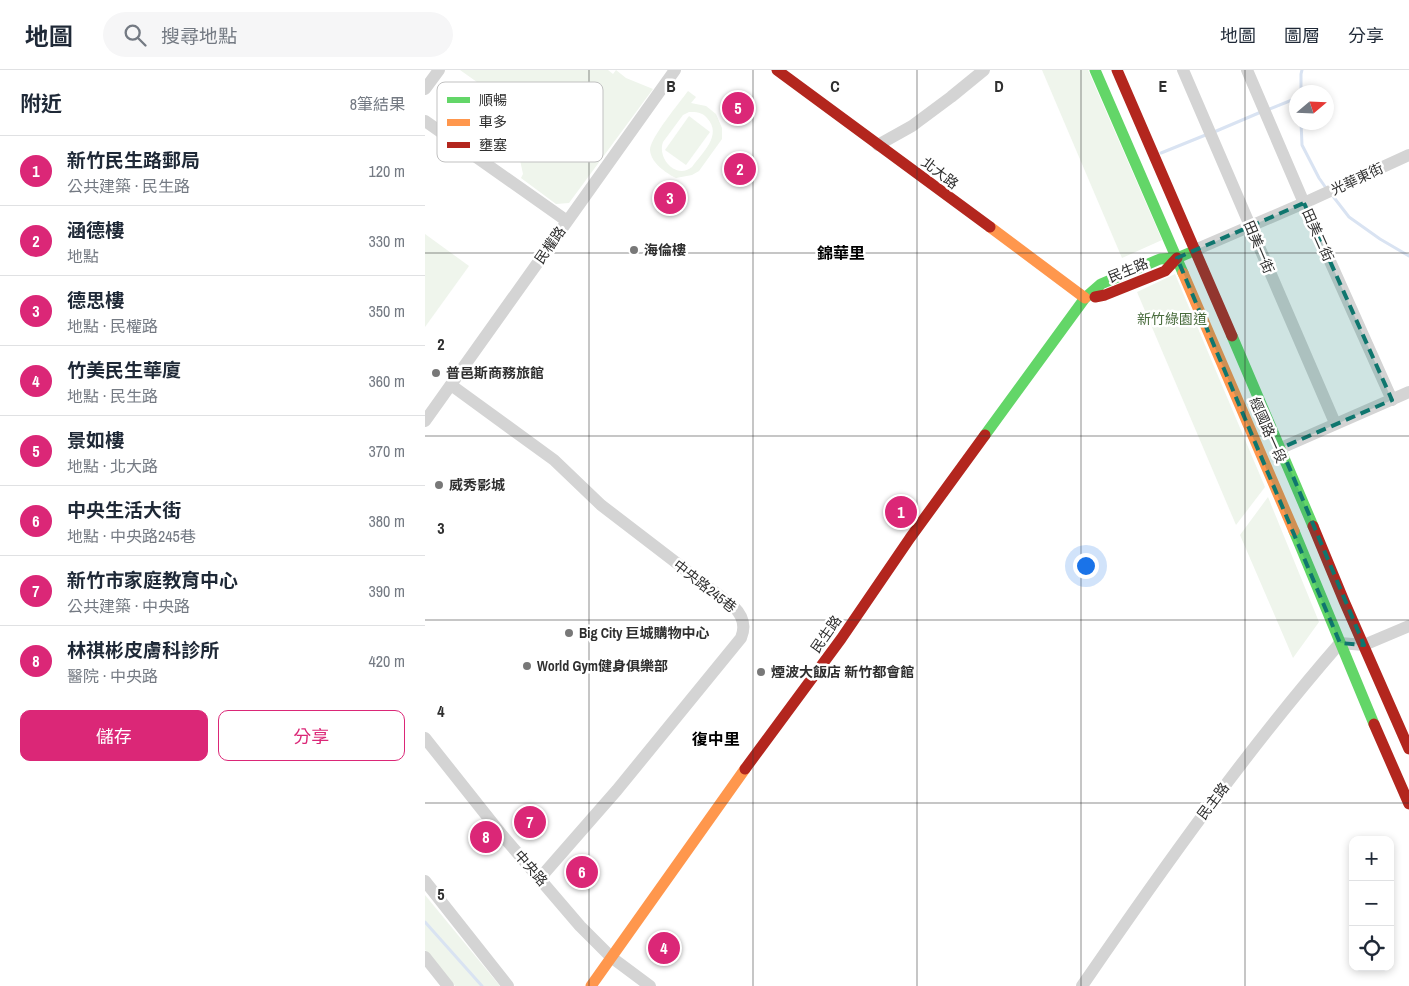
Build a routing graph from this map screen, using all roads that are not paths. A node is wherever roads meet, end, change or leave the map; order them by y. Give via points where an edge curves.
1 (439, 70) edge
2 (675, 70) edge
3 (777, 70) edge
4 (984, 70) edge
5 (1095, 70) edge
6 (1117, 70) edge
7 (1183, 70) edge
8 (1247, 70) edge
9 (425, 89) edge
10 (425, 121) edge
11 (437, 129) edge
12 (878, 145) junction
13 (1409, 155) edge
14 (483, 162) edge
15 (1304, 203) junction
16 (567, 221) junction
17 (1251, 227) junction
18 (1195, 250) junction
19 (1177, 258) junction
20 (1085, 298) junction
21 (451, 385) junction
22 (1409, 392) edge
23 (1392, 400) junction
24 (425, 422) edge
25 (1335, 423) junction
26 (1281, 448) junction
27 (1409, 626) edge
28 (1340, 643) junction
29 (1364, 645) junction
30 (425, 738) edge
31 (1409, 750) edge
32 (1409, 804) edge
33 (540, 878) junction
34 (425, 881) edge
35 (425, 957) edge
36 (611, 957) junction
37 (448, 986) edge
38 (508, 986) edge
39 (591, 986) edge
40 (650, 986) edge
41 (1082, 986) edge

1 - 9 street
2 - 16 street, 民權路
3 - 12 main road, 北大路
4 - 12 street via 912,126
5 - 19 main road, 經國路一段
6 - 18 main road, 經國路一段
7 - 17 street, 田美一街
8 - 15 street, 田美二街
10 - 11 street
12 - 20 main road, 北大路
13 - 15 street, 光華東街
14 - 16 street
15 - 17 street, 光華東街
15 - 23 street, 田美二街
16 - 21 street, 民權路
17 - 18 street, 光華東街
17 - 25 street, 田美一街
18 - 19 main road, 民生路
18 - 26 main road, 經國路一段
19 - 20 main road, 民生路 via 1165,271 1105,295
19 - 28 main road, 經國路一段 via 1275,482
20 - 36 main road, 民生路
21 - 24 street, 民權路
21 - 33 street, 中央路245巷 via 554,460 601,505 741,613 743,622 741,638 617,790
22 - 23 street
23 - 25 street
25 - 26 street
26 - 29 main road, 經國路一段
27 - 29 street
28 - 29 street
28 - 32 main road, 經國路一段
28 - 41 street, 民主路 via 1277,718 1189,834
29 - 31 main road, 經國路一段
30 - 33 street, 中央路
33 - 36 street, 中央路
34 - 38 street
35 - 37 street
36 - 39 main road, 民生路
36 - 40 street, 中央路

